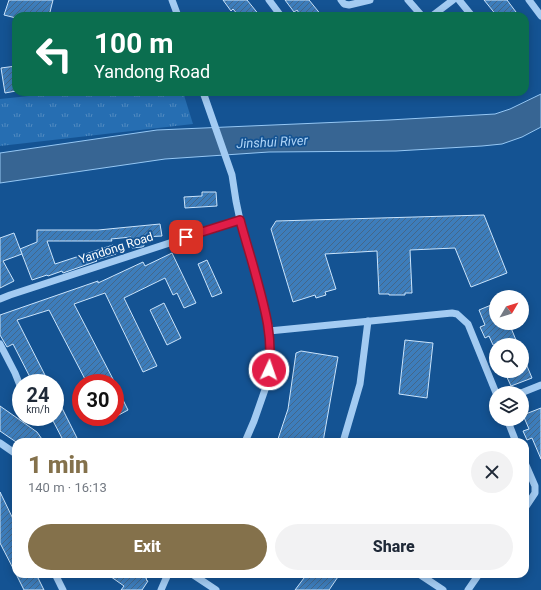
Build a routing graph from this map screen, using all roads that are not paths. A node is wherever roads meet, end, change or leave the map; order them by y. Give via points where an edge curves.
1 (172, 0) edge
2 (269, 0) edge
3 (341, 0) edge
4 (370, 0) edge
5 (408, 0) edge
6 (453, 0) edge
7 (459, 0) edge
8 (529, 0) edge
9 (176, 12) edge
10 (278, 12) edge
11 (418, 12) edge
12 (437, 12) edge
13 (469, 12) edge
14 (541, 16) edge
15 (205, 96) edge
16 (240, 220) junction
17 (0, 299) edge
18 (368, 321) junction
19 (269, 331) junction
20 (0, 344) edge
21 (15, 374) edge
22 (493, 386) edge
23 (541, 386) edge
24 (529, 390) edge
25 (510, 426) edge
26 (248, 438) edge
27 (344, 438) edge
28 (514, 438) edge
29 (0, 443) edge
30 (12, 451) edge
31 (529, 472) edge
32 (529, 502) edge
33 (57, 578) edge
34 (166, 578) edge
35 (198, 578) edge
36 (425, 578) edge
37 (476, 578) edge
38 (214, 589) edge
39 (63, 590) edge
40 (161, 590) edge
41 (442, 590) edge
42 (468, 590) edge

1 - 9 street
2 - 10 street
3 - 4 street via 349,5
5 - 11 street
6 - 12 street
7 - 13 street
8 - 14 street
15 - 16 street via 232,175
16 - 17 street, Yandong Road
16 - 19 street
18 - 19 street
18 - 22 street via 452,312 457,314 468,324
18 - 27 street via 360,384
19 - 26 street via 268,381
20 - 21 street
23 - 24 street
25 - 28 street
29 - 30 street
31 - 32 street via 535,486 535,493
33 - 39 street
34 - 40 street
35 - 38 street
36 - 41 street
37 - 42 street

